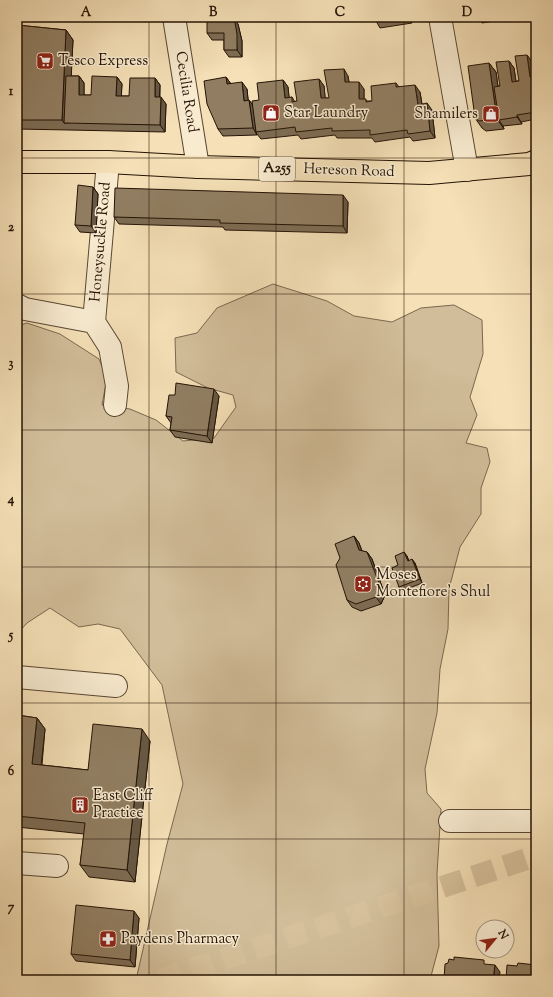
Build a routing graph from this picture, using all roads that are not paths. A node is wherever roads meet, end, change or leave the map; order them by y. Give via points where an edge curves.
1 (174, 17) edge
2 (440, 17) edge
3 (536, 161) edge
4 (17, 162) edge
5 (108, 162) junction
6 (198, 167) junction
7 (467, 170) junction
8 (17, 305) edge
9 (94, 322) junction
10 (116, 405) dead end
11 (17, 677) edge
12 (116, 686) dead end
13 (450, 821) dead end
14 (536, 821) edge
15 (17, 863) edge
16 (57, 866) dead end

1 - 6 street, Cecilia Road
2 - 7 street
3 - 7 main road, Hereson Road / A255 via 529,164
4 - 5 main road, Hereson Road / A255
5 - 6 main road, Hereson Road / A255
5 - 9 street, Honeysuckle Road
6 - 7 main road, Hereson Road / A255 via 429,173
8 - 9 street, Honeysuckle Road via 25,309
9 - 10 street, Honeysuckle Road via 110,347 117,386
11 - 12 street
13 - 14 street
15 - 16 street

